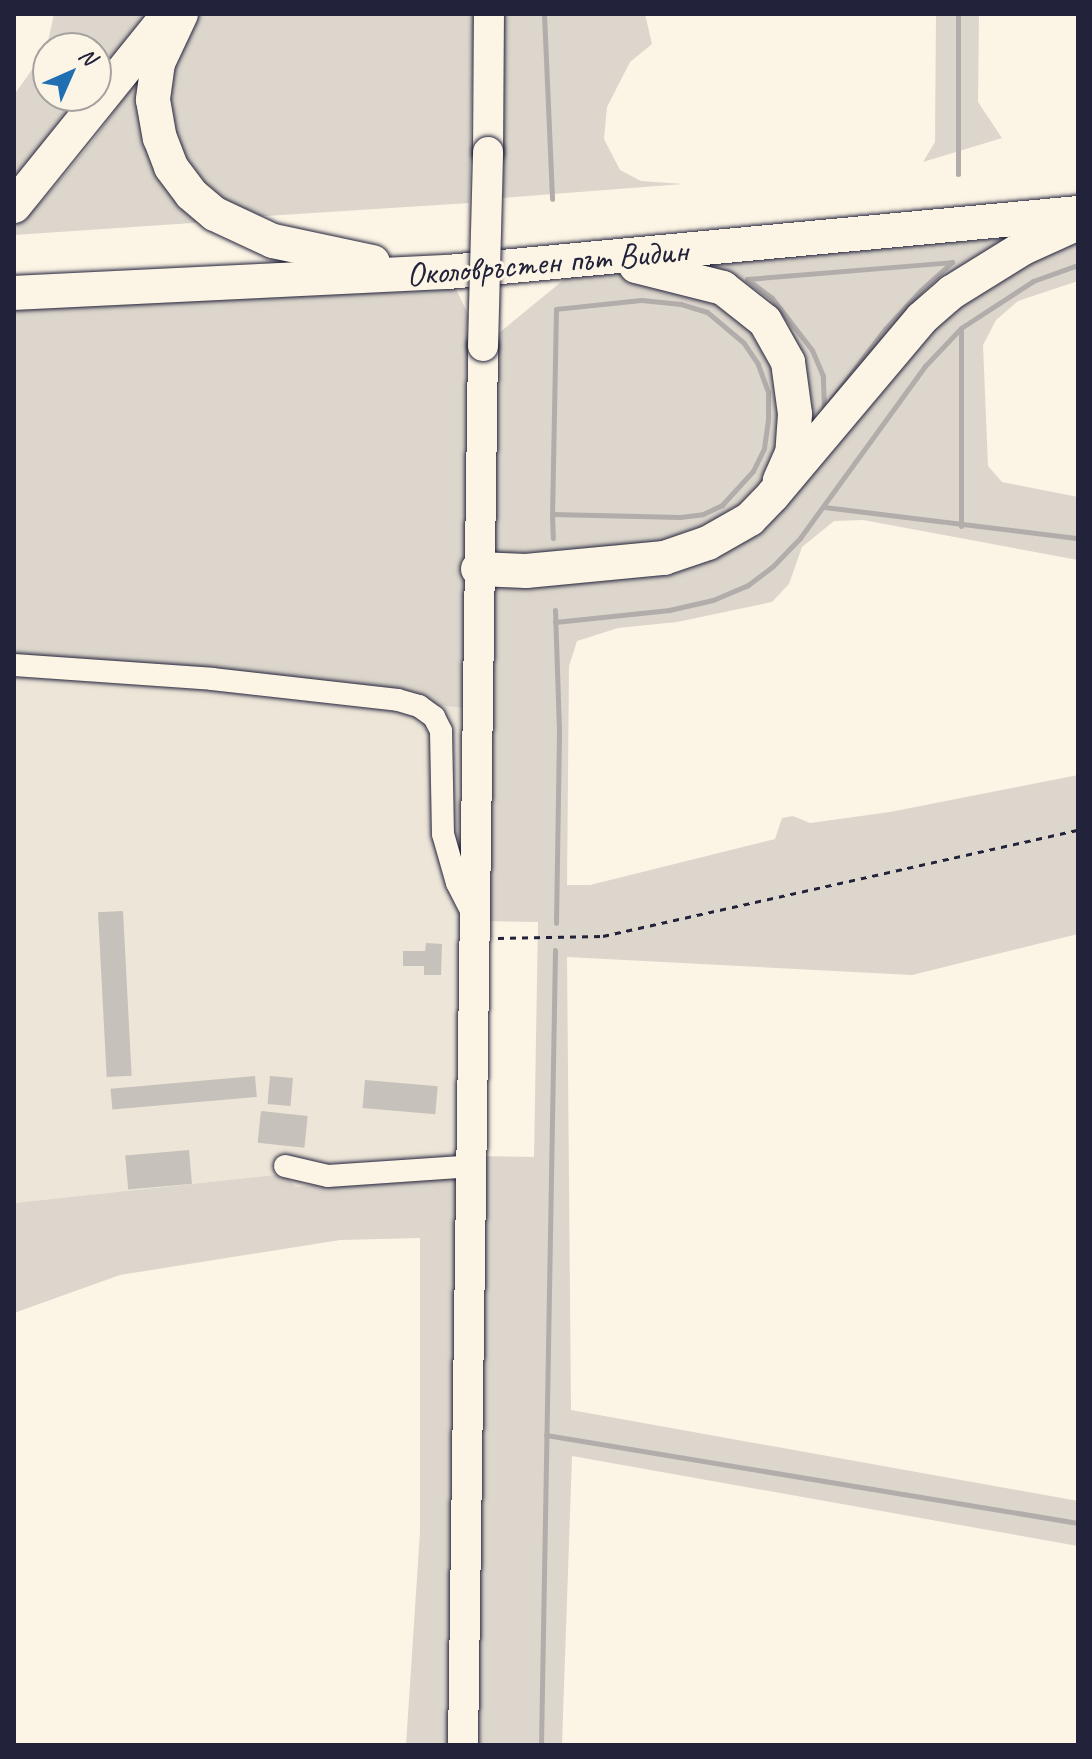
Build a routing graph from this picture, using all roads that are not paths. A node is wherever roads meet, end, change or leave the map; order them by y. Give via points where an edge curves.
1 (170, 14) edge
2 (181, 14) edge
3 (489, 14) edge
4 (14, 206) edge
5 (1078, 213) edge
6 (1078, 223) edge
7 (588, 260) junction
8 (448, 272) junction
9 (14, 293) edge
10 (773, 495) junction
11 (478, 569) junction
12 (14, 665) edge
13 (476, 929) junction
14 (285, 1166) dead end
15 (473, 1166) junction
16 (463, 1745) edge

1 - 4 main road
2 - 8 main road via 158,63 153,100 171,167 191,194 215,214 273,241
3 - 11 main road, bridge
5 - 7 main road, Околовръстен път Видин
6 - 10 main road via 985,270 922,318
7 - 8 main road, Околовръстен път Видин
7 - 10 main road via 656,268 723,288 765,321 788,362 795,414 792,453
8 - 9 main road, Околовръстен път Видин
10 - 11 main road via 750,519 708,543 664,558 526,571
11 - 13 main road
12 - 13 street via 212,679 419,706 441,731 446,855
13 - 15 main road
14 - 15 street via 328,1176
15 - 16 main road

